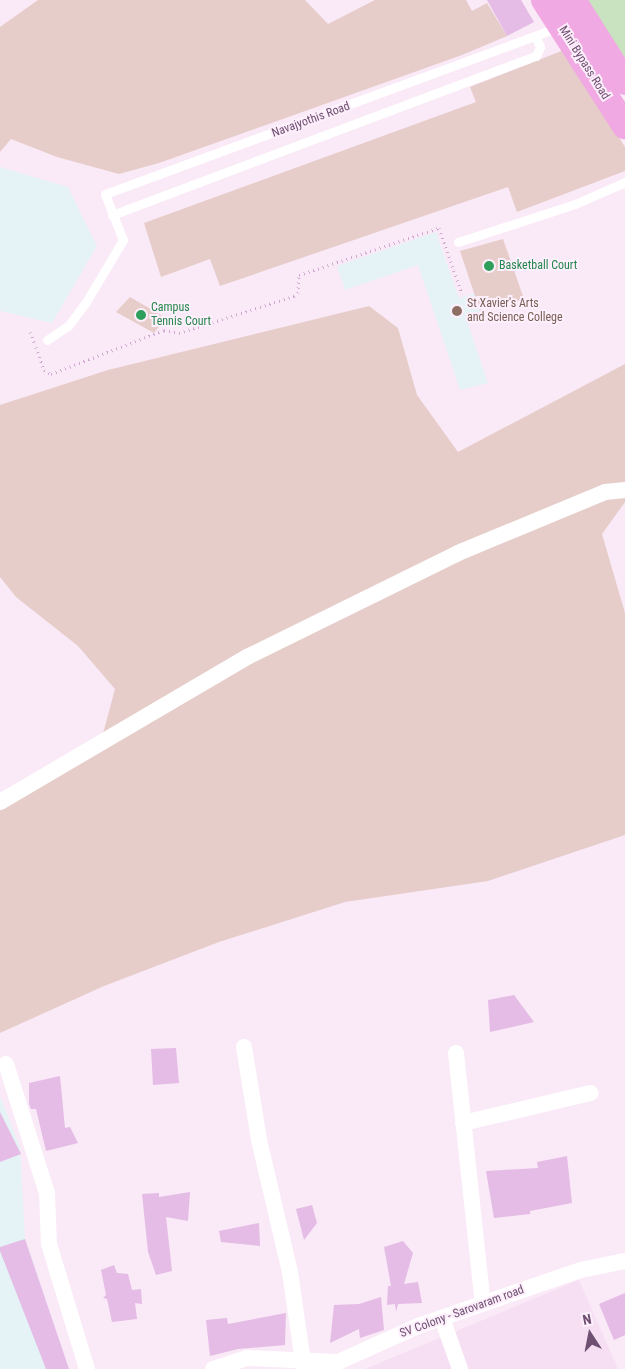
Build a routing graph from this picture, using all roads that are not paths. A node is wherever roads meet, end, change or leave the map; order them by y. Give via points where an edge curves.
1 (544, 0) edge
2 (573, 0) edge
3 (560, 26) junction
4 (536, 36) junction
5 (625, 82) edge
6 (625, 126) edge
7 (625, 182) edge
8 (112, 215) junction
9 (458, 242) dead end
10 (47, 340) dead end
11 (625, 490) edge
12 (0, 802) edge
13 (244, 1047) dead end
14 (456, 1053) dead end
15 (6, 1064) dead end
16 (592, 1093) dead end
17 (463, 1123) junction
18 (625, 1261) edge
19 (483, 1304) junction
20 (442, 1318) junction
21 (303, 1365) edge
22 (87, 1369) edge
23 (213, 1369) edge
24 (460, 1369) edge

1 - 3 main road, Mini Bypass Road
2 - 5 main road, Mini Bypass Road
3 - 4 lane, Navajyothis Road
3 - 6 main road, Mini Bypass Road
4 - 8 lane, Navajyothis Road via 540,47 536,56
4 - 8 lane, Navajyothis Road via 105,194
7 - 9 lane via 575,204
8 - 10 lane, Navajyothis Road via 123,240 68,326
11 - 12 street via 605,492 458,553 265,648
13 - 21 street via 259,1140 290,1272
14 - 17 street
15 - 22 street via 47,1193 49,1244
16 - 17 street
17 - 19 street
18 - 19 street, SV Colony - Sarovaram road via 581,1270
19 - 20 street, SV Colony - Sarovaram road
20 - 21 street, SV Colony - Sarovaram road via 338,1362
20 - 24 street
21 - 23 street, SV Colony - Sarovaram road via 247,1358

